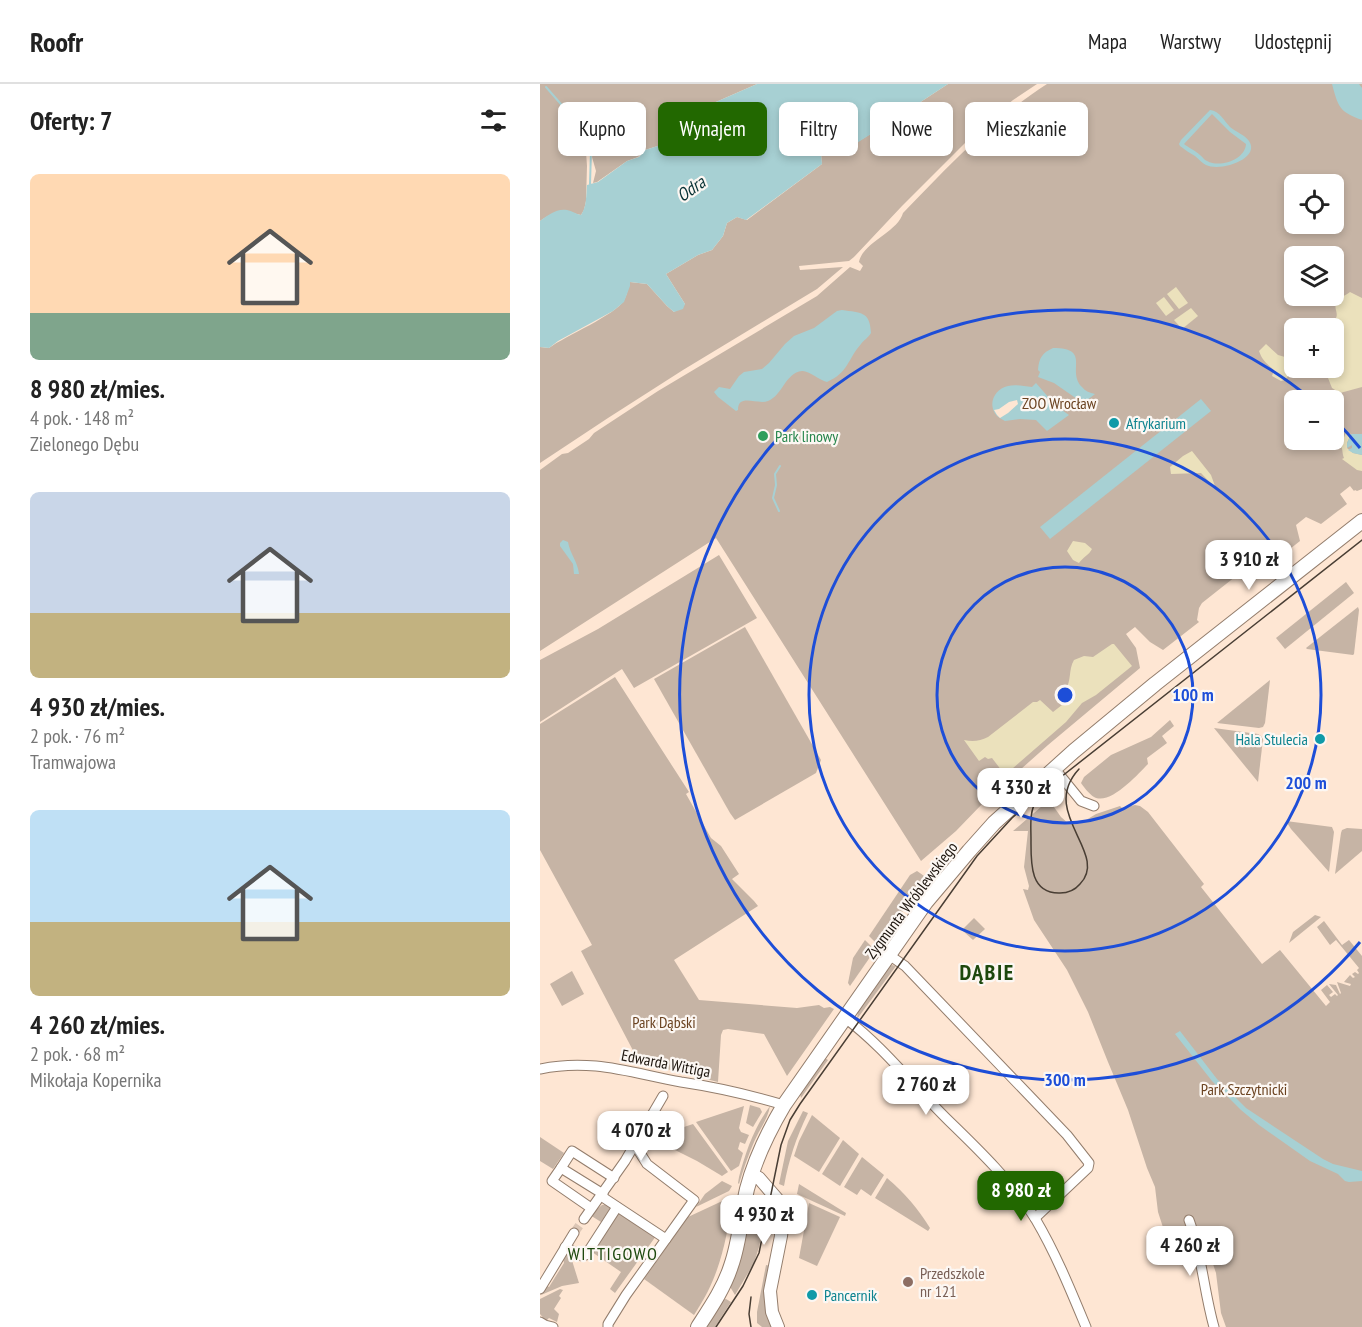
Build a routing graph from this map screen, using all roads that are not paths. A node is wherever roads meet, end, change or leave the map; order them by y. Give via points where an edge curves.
1 (1362, 522) edge
2 (1054, 769) junction
3 (1094, 806) dead end
4 (890, 954) junction
5 (845, 1018) junction
6 (540, 1069) edge
7 (663, 1096) dead end
8 (784, 1105) junction
9 (635, 1145) junction
10 (561, 1168) junction
11 (752, 1173) junction
12 (614, 1178) junction
13 (602, 1195) junction
14 (617, 1207) junction
15 (591, 1208) junction
16 (1035, 1218) junction
17 (584, 1219) tunnel mouth
18 (1189, 1220) dead end
19 (574, 1233) tunnel mouth
20 (666, 1239) junction
21 (565, 1247) junction
22 (540, 1289) edge
23 (540, 1322) edge
24 (609, 1326) edge
25 (553, 1327) edge
26 (698, 1327) edge
27 (778, 1327) edge
28 (1086, 1327) edge
29 (1214, 1327) edge

1 - 2 main road, Zygmunta Wróblewskiego
2 - 3 street via 1081,801
2 - 4 main road, Zygmunta Wróblewskiego via 981,837 926,902
4 - 5 main road, Zygmunta Wróblewskiego
4 - 16 street via 1067,1135 1089,1163
5 - 8 main road, Zygmunta Wróblewskiego
5 - 16 street via 984,1157
6 - 8 street, Edwarda Wittiga via 569,1064 606,1066
7 - 9 street
8 - 11 main road, Zygmunta Wróblewskiego
9 - 12 street
9 - 20 street via 647,1164 694,1200
10 - 12 street via 572,1151
10 - 13 street
10 - 15 street via 552,1181
11 - 26 main road, Zygmunta Wróblewskiego via 731,1268
11 - 27 street via 778,1200 784,1214 770,1290
12 - 13 street
13 - 14 street
13 - 15 street
14 - 20 street
14 - 21 street via 586,1255
15 - 17 street
16 - 28 street
18 - 29 street
19 - 21 street
20 - 24 street
21 - 22 street
23 - 25 street

